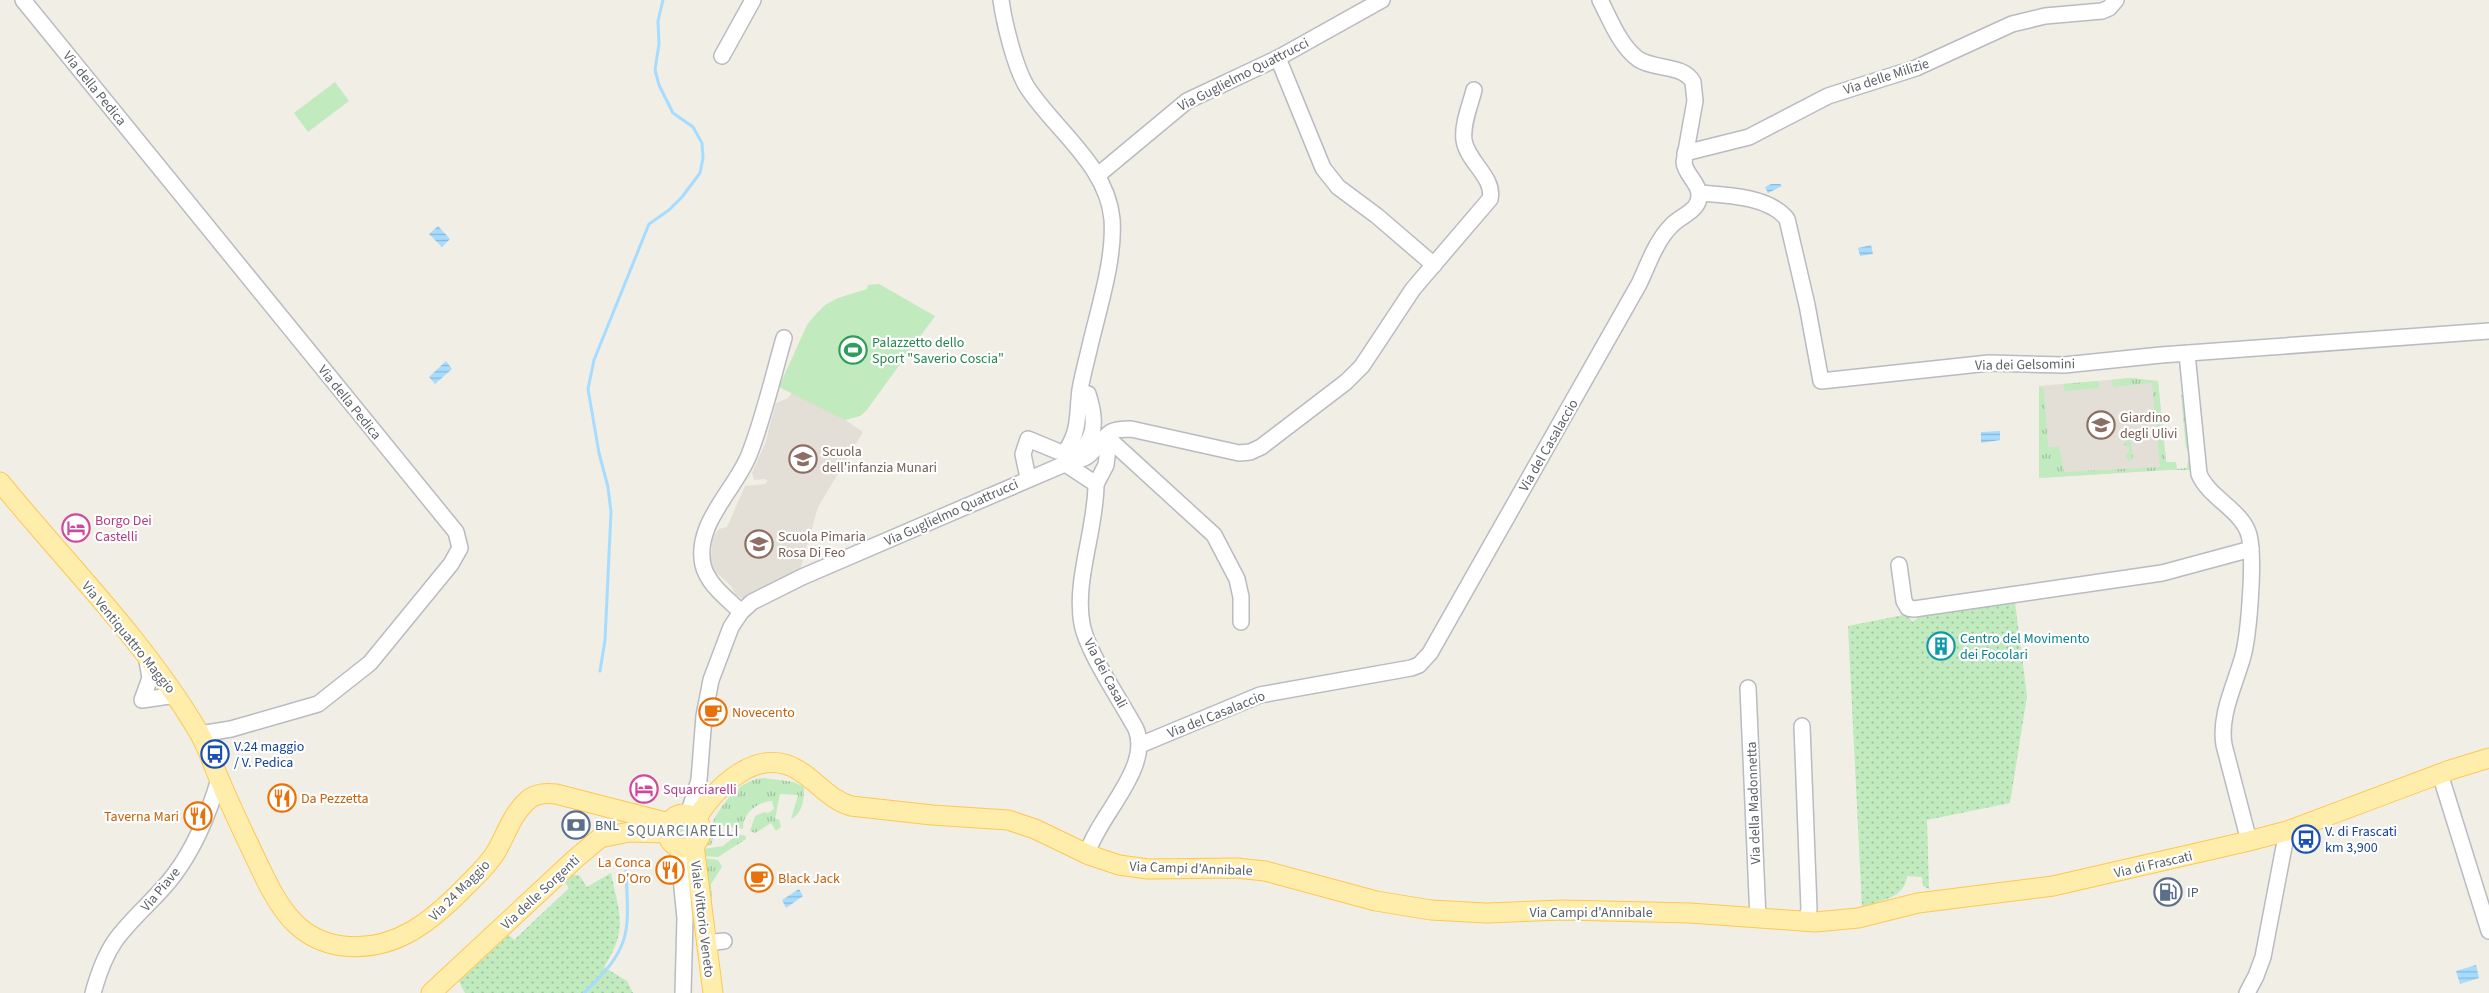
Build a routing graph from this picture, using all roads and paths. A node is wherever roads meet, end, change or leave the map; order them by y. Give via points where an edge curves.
1 (23, 0) edge
2 (753, 0) edge
3 (1001, 0) edge
4 (1382, 0) edge
5 (1600, 0) edge
6 (2116, 0) edge
7 (722, 56) dead end
8 (1278, 58) junction
9 (1474, 90) dead end
10 (1685, 153) junction
11 (1098, 175) junction
12 (1699, 193) junction
13 (1434, 265) junction
14 (2489, 331) edge
15 (784, 338) dead end
16 (2187, 354) junction
17 (1112, 435) junction
18 (1067, 457) junction
19 (1079, 474) junction
20 (1028, 478) junction
21 (0, 482) edge
22 (1096, 484) junction
23 (2251, 548) junction
24 (1899, 565) dead end
25 (741, 612) junction
26 (1241, 622) dead end
27 (145, 653) junction
28 (1748, 688) dead end
29 (176, 695) junction
30 (1802, 726) dead end
31 (200, 734) junction
32 (1140, 745) junction
33 (2489, 758) edge
34 (2440, 774) junction
35 (219, 779) junction
36 (692, 817) junction
37 (2287, 831) junction
38 (677, 837) junction
39 (2249, 841) junction
40 (1087, 854) junction
41 (1758, 918) junction
42 (1806, 922) junction
43 (2489, 931) edge
44 (308, 935) joint
45 (724, 941) dead end
46 (705, 942) junction
47 (93, 993) edge
48 (431, 993) edge
49 (683, 993) edge
50 (713, 993) edge
51 (2247, 993) edge

1 - 31 street, Via della Pedica via 456,532 460,548 451,564 370,663 318,704 231,729
2 - 7 street
3 - 11 street via 1026,85
4 - 8 street, Via Guglielmo Quattrucci
5 - 10 street via 1623,43 1634,56 1648,64 1684,73 1692,80 1695,101
6 - 10 street, Via delle Milizie via 2102,11 2044,16 2012,24 1916,68 1828,96 1754,135
8 - 11 street, Via Guglielmo Quattrucci via 1183,103
8 - 13 street via 1332,181
9 - 13 street via 1465,122 1464,140 1472,160 1490,185 1490,197
10 - 12 street via 1684,168
11 - 18 street via 1109,201 1112,236 1087,359 1084,393 1093,410 1094,426 1090,437
12 - 16 street, Via dei Gelsomini via 1747,198 1776,210 1787,219 1821,381 1989,363 2064,365
12 - 32 street, Via del Casalaccio via 1696,207 1666,232 1422,662 1406,670 1260,695
13 - 17 street via 1408,296 1362,366 1346,382 1256,450 1239,453 1130,429
14 - 16 street, Via dei Gelsomini
15 - 25 street via 749,456 711,521 702,552 708,579
16 - 23 street via 2199,474 2249,533
17 - 18 street, Via Guglielmo Quattrucci via 1109,433 1091,455 1080,461
17 - 19 street via 1094,463
17 - 22 street via 1106,465
17 - 26 street via 1214,535 1237,579
18 - 19 street
18 - 20 street, Via Guglielmo Quattrucci
18 - 20 street, Via Guglielmo Quattrucci via 1028,439 1023,454
19 - 22 street
20 - 25 street, Via Guglielmo Quattrucci via 771,591
21 - 27 main road, Via Ventiquattro Maggio
22 - 32 street, Via dei Casali via 1082,592 1082,622 1090,644 1136,729
23 - 24 street via 2162,573 1914,609 1908,608 1904,602
23 - 39 street via 2247,639 2223,731
25 - 36 street, Via Guglielmo Quattrucci via 724,642 711,680
27 - 29 main road, Via Ventiquattro Maggio
27 - 29 street via 150,678 137,703
28 - 41 street, Via della Madonnetta
29 - 31 main road, Via Ventiquattro Maggio
30 - 42 street via 1809,909
31 - 35 main road, Via Ventiquattro Maggio
32 - 40 street via 1132,772 1096,831
33 - 34 main road, Via di Frascati
34 - 37 main road, Via di Frascati
34 - 43 street
35 - 44 main road, Via Ventiquattro Maggio via 277,903
35 - 47 street, Via Piave via 209,810 186,857 169,881 116,939
36 - 38 main road via 677,816
36 - 38 main road, Viale Vittorio Veneto via 701,832
36 - 40 main road, Via Campi d'Annibale via 732,778 758,765 780,762 798,769 828,795 851,806 1012,820
37 - 39 main road, Via di Frascati
37 - 51 street via 2263,956
38 - 44 main road, Via 24 Maggio via 556,794 538,794 519,810 488,864 456,897 416,930 389,942 361,946 332,944
38 - 46 main road, Viale Vittorio Veneto
38 - 48 main road, Via delle Sorgenti via 628,832 600,838
38 - 49 street via 685,918
39 - 42 main road, Via di Frascati via 2053,886 1910,904 1852,919
40 - 41 main road, Via Campi d'Annibale via 1110,863 1140,868 1266,871 1376,901 1439,911 1690,913
41 - 42 main road, Via di Frascati
45 - 46 street
46 - 50 main road, Viale Vittorio Veneto

